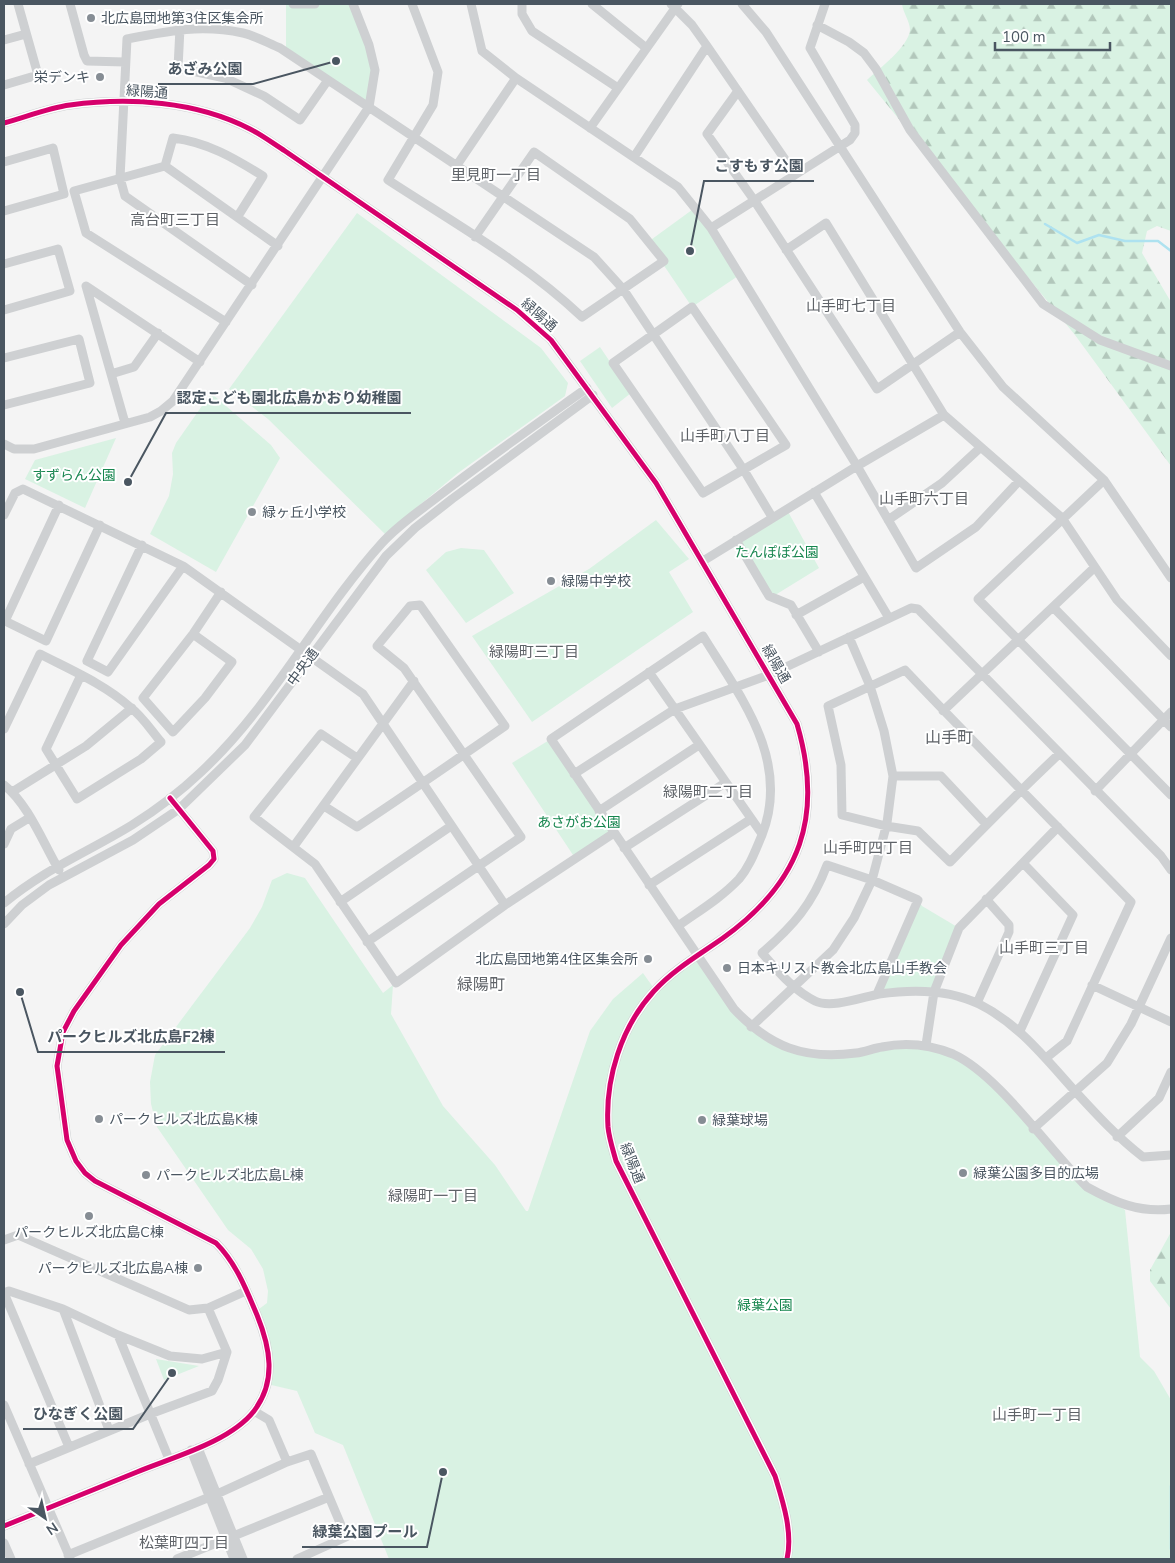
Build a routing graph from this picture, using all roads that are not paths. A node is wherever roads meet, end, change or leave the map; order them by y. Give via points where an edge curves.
1 (18, 4) edge
2 (70, 4) edge
3 (294, 4) edge
4 (315, 4) edge
5 (353, 4) edge
6 (412, 4) edge
7 (471, 4) edge
8 (522, 4) edge
9 (592, 4) edge
10 (742, 4) edge
11 (825, 4) edge
12 (675, 5) edge
13 (818, 25) junction
14 (180, 28) junction
15 (26, 34) junction
16 (4, 40) edge
17 (707, 46) junction
18 (646, 47) junction
19 (125, 62) junction
20 (516, 78) junction
21 (328, 80) junction
22 (4, 85) edge
23 (618, 88) junction
24 (738, 91) junction
25 (123, 101) junction
26 (369, 107) junction
27 (4, 123) edge
28 (590, 128) junction
29 (414, 137) junction
30 (840, 146) junction
31 (634, 157) junction
32 (4, 162) edge
33 (457, 165) junction
34 (165, 166) junction
35 (795, 174) junction
36 (323, 177) junction
37 (120, 178) junction
38 (503, 196) junction
39 (754, 200) junction
40 (4, 211) edge
41 (238, 216) junction
42 (711, 228) junction
43 (475, 237) junction
44 (278, 246) junction
45 (786, 250) junction
46 (4, 264) edge
47 (252, 284) junction
48 (623, 289) junction
49 (4, 310) edge
50 (226, 322) junction
51 (960, 332) junction
52 (158, 333) junction
53 (653, 335) junction
54 (4, 358) edge
55 (200, 362) junction
56 (914, 364) junction
57 (1171, 366) edge
58 (111, 374) junction
59 (590, 392) junction
60 (4, 405) edge
61 (944, 416) junction
62 (125, 423) junction
63 (4, 444) edge
64 (981, 447) junction
65 (857, 466) junction
66 (744, 470) junction
67 (1104, 480) junction
68 (1020, 481) junction
69 (814, 492) junction
70 (59, 506) junction
71 (4, 515) edge
72 (772, 517) junction
73 (1062, 518) junction
74 (888, 520) junction
75 (100, 525) junction
76 (736, 540) junction
77 (142, 545) junction
78 (703, 561) junction
79 (183, 566) junction
80 (1095, 567) junction
81 (864, 577) junction
82 (1171, 578) edge
83 (221, 592) junction
84 (1053, 607) junction
85 (796, 615) junction
86 (889, 618) junction
87 (194, 634) junction
88 (849, 637) junction
89 (1017, 641) junction
90 (302, 650) junction
91 (819, 652) junction
92 (310, 656) junction
93 (1171, 656) edge
94 (650, 672) junction
95 (81, 675) junction
96 (769, 675) junction
97 (981, 675) junction
98 (414, 681) junction
99 (870, 686) junction
100 (735, 688) junction
101 (132, 708) junction
102 (675, 709) junction
103 (943, 710) junction
104 (1171, 712) edge
105 (1164, 719) junction
106 (383, 722) junction
107 (1171, 727) edge
108 (4, 728) edge
109 (699, 745) junction
110 (1059, 754) junction
111 (1130, 754) junction
112 (464, 755) junction
113 (357, 758) junction
114 (55, 765) junction
115 (574, 774) junction
116 (893, 776) junction
117 (423, 783) junction
118 (725, 783) junction
119 (4, 785) edge
120 (1022, 790) junction
121 (1095, 791) junction
122 (12, 792) junction
123 (1171, 795) edge
124 (170, 798) junction
125 (324, 806) junction
126 (180, 809) junction
127 (599, 811) junction
128 (29, 818) junction
129 (751, 819) junction
130 (986, 824) junction
131 (451, 826) junction
132 (886, 826) junction
133 (1058, 827) junction
134 (614, 833) junction
135 (762, 834) junction
136 (4, 844) edge
137 (294, 846) junction
138 (624, 848) junction
139 (1023, 863) junction
140 (56, 865) junction
141 (479, 866) junction
142 (1171, 870) edge
143 (63, 876) junction
144 (872, 880) junction
145 (649, 885) junction
146 (986, 899) junction
147 (340, 902) junction
148 (4, 903) edge
149 (506, 905) junction
150 (4, 924) edge
151 (678, 926) junction
152 (1171, 938) edge
153 (367, 942) junction
154 (697, 955) junction
155 (1092, 985) junction
156 (793, 987) junction
157 (934, 992) junction
158 (877, 994) junction
159 (977, 1003) junction
160 (1139, 1006) junction
161 (1171, 1022) edge
162 (752, 1027) junction
163 (1020, 1030) junction
164 (926, 1045) junction
165 (1046, 1058) junction
166 (1171, 1072) edge
167 (1075, 1091) junction
168 (1033, 1129) junction
169 (1117, 1137) junction
170 (1171, 1155) edge
171 (1171, 1209) edge
172 (4, 1240) edge
173 (246, 1291) junction
174 (4, 1293) edge
175 (208, 1308) junction
176 (63, 1309) junction
177 (118, 1335) junction
178 (227, 1352) junction
179 (4, 1405) edge
180 (254, 1411) junction
181 (150, 1414) junction
182 (109, 1430) junction
183 (69, 1447) junction
184 (194, 1449) junction
185 (168, 1459) junction
186 (288, 1462) junction
187 (28, 1464) junction
188 (213, 1495) junction
189 (329, 1497) junction
190 (48, 1508) junction
191 (4, 1526) edge
192 (230, 1538) junction
193 (4, 1543) edge
194 (69, 1557) edge
195 (11, 1559) edge
196 (177, 1559) edge
197 (234, 1559) edge
198 (243, 1559) edge
199 (297, 1559) edge
200 (787, 1559) edge

1 - 15 street
2 - 19 street via 88,61
3 - 4 street
5 - 26 street via 375,70
6 - 29 street via 438,72 433,105
7 - 20 street via 482,51
8 - 23 street via 522,14 532,31
9 - 18 street
10 - 30 street via 766,32
11 - 13 street
12 - 17 street
12 - 18 street
13 - 30 street via 810,48 855,125 855,133
13 - 57 street via 864,53 910,130 1043,304 1092,337
14 - 19 street via 127,39
14 - 21 street via 245,33 280,48
14 - 21 street via 178,68 224,78 264,96 300,120
15 - 16 street
15 - 22 street via 38,75
17 - 24 street
17 - 31 street
18 - 23 street
19 - 25 street
20 - 28 street
20 - 33 street
21 - 26 street
23 - 28 street
24 - 35 street
24 - 39 street via 707,134
25 - 27 street, 緑陽通 via 69,105
25 - 36 street, 緑陽通 via 176,106 213,114 250,128
25 - 37 street
26 - 29 street
26 - 36 street
28 - 31 street
29 - 33 street
29 - 43 street via 388,180
30 - 35 street
30 - 51 street
31 - 42 street via 678,187
32 - 40 street via 53,148 64,194
33 - 38 street
34 - 37 street
34 - 41 street
34 - 41 street via 173,138 194,141 233,157 262,176
35 - 39 street
36 - 44 street
36 - 59 street, 緑陽通 via 517,310 551,340
37 - 47 street via 125,196
37 - 50 street via 74,192 86,234
38 - 43 street
38 - 48 street via 594,257
38 - 48 street via 534,152 630,219 664,261
39 - 42 street
39 - 45 street
41 - 44 street
42 - 65 street
43 - 48 street via 551,287 582,317
44 - 47 street
45 - 56 street via 877,389
45 - 56 street via 826,223
46 - 49 street via 58,248 70,291
47 - 50 street
48 - 53 street
50 - 55 street
51 - 56 street
51 - 67 street via 1002,387
52 - 55 street
52 - 58 street via 134,367
52 - 58 street via 86,286
53 - 66 street
53 - 66 street via 613,363 703,493
53 - 66 street via 692,307 786,445
54 - 60 street via 79,339 90,382
55 - 62 street via 173,401 161,411
56 - 61 street
58 - 62 street
59 - 78 street, 緑陽通 via 656,483
59 - 90 street, 中央通 via 459,481 388,536 344,590
59 - 92 street, 中央通 via 415,528 386,556
61 - 64 street
61 - 65 street
62 - 63 street via 24,451
64 - 68 street
64 - 74 street via 942,483
65 - 69 street
65 - 74 street
66 - 72 street
67 - 73 street
67 - 82 street
68 - 73 street
68 - 74 street via 976,527 916,568
69 - 72 street
69 - 81 street
70 - 71 street via 23,489 14,492
70 - 75 street
70 - 75 street via 4,621 46,641
72 - 76 street
73 - 80 street
73 - 89 street via 978,599
75 - 77 street
76 - 78 street
76 - 85 street via 769,596 791,605
77 - 79 street
77 - 79 street via 87,661 108,672
78 - 96 street, 緑陽通
79 - 83 street
80 - 84 street
80 - 93 street via 1117,600
81 - 85 street
81 - 86 street
83 - 87 street
83 - 90 street
84 - 89 street
84 - 105 street
85 - 91 street
86 - 88 street
86 - 97 street via 911,608 918,610
87 - 87 street via 142,698 173,732 205,698 232,662
88 - 91 street
88 - 99 street
89 - 97 street
89 - 111 street
90 - 92 street
90 - 124 street, 中央通 via 232,740
91 - 96 street
92 - 106 street via 362,694
92 - 126 street, 中央通 via 245,745
94 - 100 street via 703,636
94 - 102 street
94 - 115 street via 550,738
95 - 101 street
95 - 108 street via 40,654
95 - 114 street via 46,749
96 - 100 street
96 - 154 street, 緑陽通 via 796,724 806,756 809,788 805,827 787,872 769,897 729,933
97 - 103 street
97 - 110 street
98 - 106 street
98 - 112 street
98 - 112 street via 404,668 377,646 410,606 420,605 505,726
99 - 103 street via 905,670
99 - 116 street
99 - 132 street via 828,706 841,765 842,814
100 - 102 street
100 - 135 street via 760,736 769,762 772,802
101 - 114 street via 93,741
101 - 114 street via 161,742 141,758 77,799
102 - 109 street
102 - 115 street
103 - 120 street
104 - 105 street
105 - 107 street
105 - 111 street
106 - 113 street
106 - 117 street
109 - 118 street
109 - 127 street
110 - 120 street
110 - 121 street
111 - 121 street
111 - 123 street
112 - 117 street
112 - 141 street via 521,837
113 - 125 street
113 - 137 street via 321,734 254,818
114 - 122 street
115 - 127 street
116 - 130 street via 941,776
116 - 132 street
117 - 125 street via 357,827
117 - 131 street
118 - 129 street
118 - 138 street
119 - 122 street
120 - 130 street
120 - 133 street
121 - 142 street via 1162,856
122 - 128 street
124 - 126 street
124 - 140 street, 中央通 via 130,826
125 - 137 street
126 - 143 street, 中央通 via 133,840
126 - 173 street via 212,851 214,859 159,904 111,959 62,1032 58,1077 67,1140 85,1173 216,1243 230,1258
127 - 134 street
128 - 136 street via 11,830
128 - 140 street
129 - 135 street
129 - 145 street
130 - 132 street via 950,862 918,831
131 - 141 street
131 - 147 street
132 - 144 street
133 - 139 street
133 - 155 street via 1131,902
134 - 138 street
134 - 149 street
135 - 151 street via 753,858 739,879
137 - 147 street via 315,864
138 - 145 street
139 - 146 street
139 - 163 street via 1073,915
140 - 143 street
140 - 148 street, 中央通
141 - 149 street
141 - 153 street
143 - 150 street, 中央通 via 22,905
144 - 156 street via 854,918 833,950
144 - 156 street via 827,865 812,901 788,931 762,953
144 - 158 street via 918,900
145 - 151 street
146 - 157 street via 959,928
146 - 159 street via 1009,925 1009,932
147 - 153 street
149 - 153 street via 396,983
151 - 154 street
152 - 160 street
154 - 162 street via 734,1009
154 - 200 street, 緑陽通 via 655,990 628,1028 608,1098 608,1130 616,1160 775,1476 786,1520
155 - 160 street
155 - 165 street via 1067,1041
156 - 158 street via 817,1002 853,1002
156 - 162 street
157 - 158 street
157 - 159 street via 953,994
157 - 164 street
159 - 163 street
160 - 161 street
160 - 167 street via 1122,1042 1107,1063
162 - 164 street via 774,1043 803,1054 857,1053 884,1046
163 - 165 street
164 - 168 street via 978,1068
165 - 167 street
166 - 169 street via 1159,1098
167 - 168 street
167 - 169 street
168 - 171 street via 1087,1187 1109,1200 1133,1209
169 - 170 street via 1142,1157
172 - 175 street via 18,1235 173,1304 189,1310
173 - 175 street
173 - 180 street via 267,1340 270,1356 267,1384
174 - 176 street via 9,1291
174 - 183 street
175 - 178 street
176 - 177 street
176 - 182 street
177 - 178 street via 170,1356 202,1359
177 - 181 street
178 - 181 street via 212,1391
179 - 187 street
180 - 184 street via 232,1431
180 - 186 street via 269,1420
181 - 182 street
181 - 185 street
182 - 183 street
183 - 187 street
184 - 185 street
184 - 188 street
185 - 190 street
186 - 188 street
186 - 189 street via 311,1454
187 - 190 street
188 - 192 street
188 - 194 street
189 - 192 street
189 - 199 street via 346,1537
190 - 191 street
190 - 194 street
192 - 196 street
192 - 197 street
192 - 198 street
193 - 195 street

